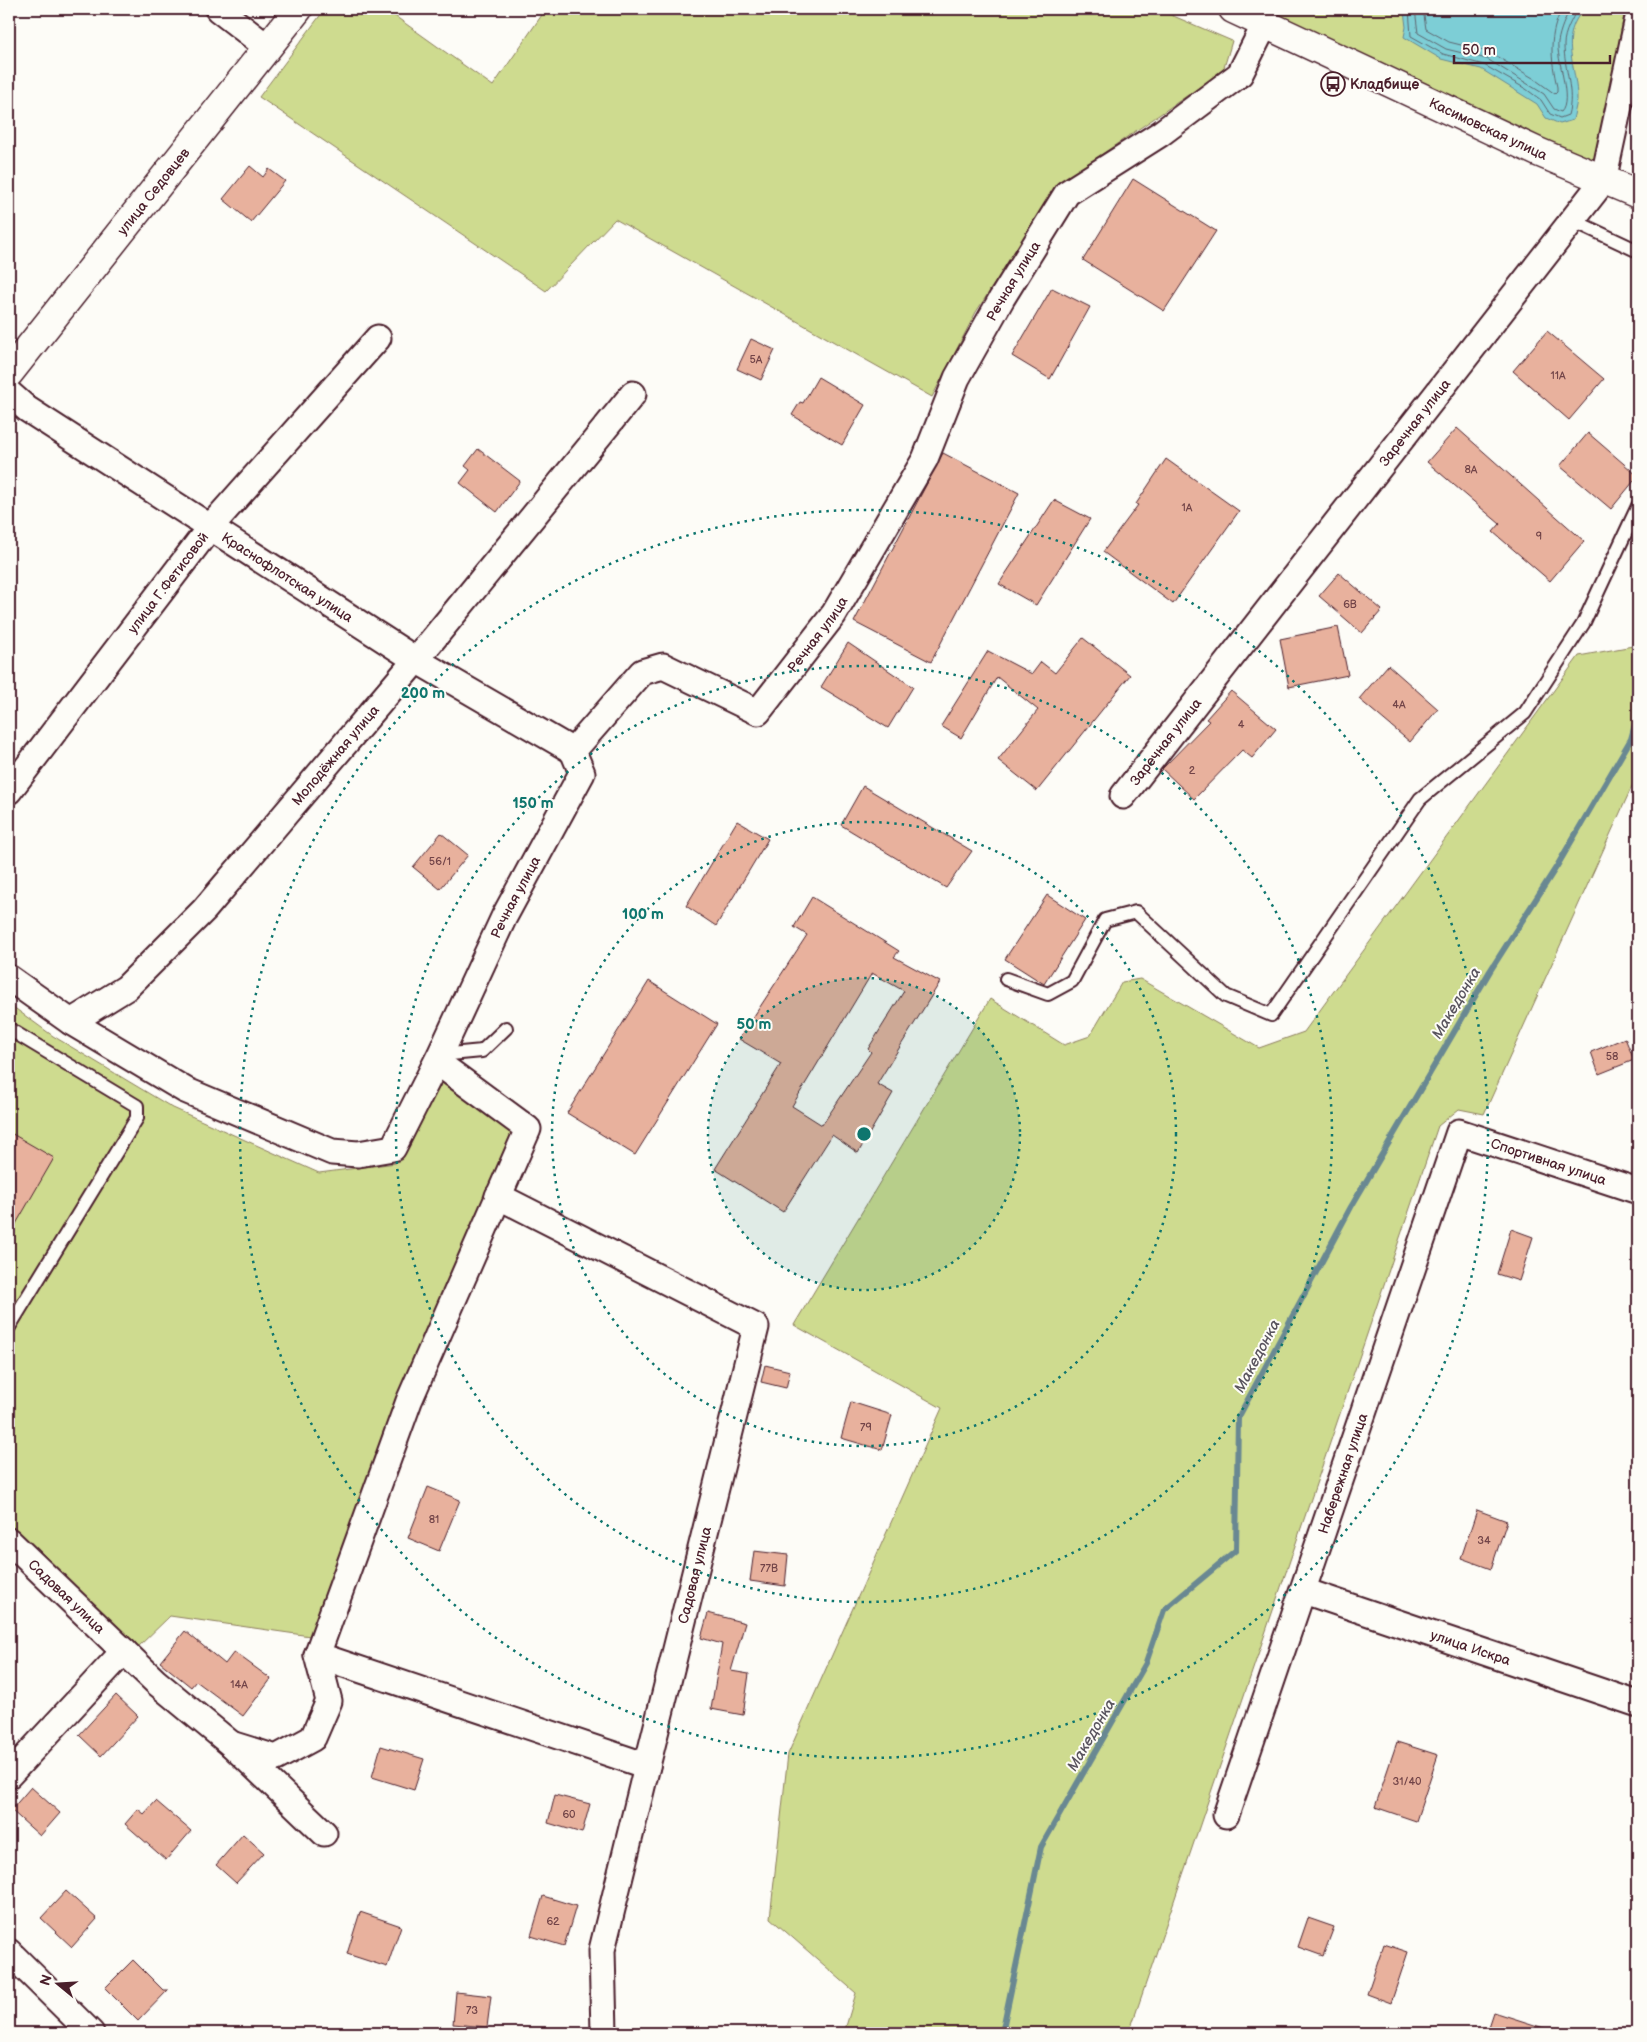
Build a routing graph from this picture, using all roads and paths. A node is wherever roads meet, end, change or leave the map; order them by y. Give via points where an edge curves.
1 (218, 9) edge
2 (298, 9) edge
3 (1234, 9) edge
4 (1638, 18) edge
5 (1265, 24) junction
6 (267, 47) junction
7 (1603, 181) junction
8 (1638, 194) edge
9 (1572, 220) junction
10 (1638, 251) edge
11 (378, 338) dead end
12 (9, 373) edge
13 (9, 393) edge
14 (633, 394) dead end
15 (1638, 506) edge
16 (211, 526) junction
17 (416, 660) junction
18 (573, 751) junction
19 (9, 791) edge
20 (1123, 796) dead end
21 (9, 978) edge
22 (1006, 979) dead end
23 (72, 1022) junction
24 (506, 1028) dead end
25 (9, 1029) edge
26 (438, 1058) junction
27 (1459, 1132) joint
28 (1638, 1191) edge
29 (498, 1196) junction
30 (9, 1327) edge
31 (9, 1541) edge
32 (1304, 1591) junction
33 (124, 1651) junction
34 (317, 1655) junction
35 (1638, 1704) edge
36 (231, 1744) junction
37 (647, 1766) junction
38 (9, 1775) edge
39 (1226, 1815) dead end
40 (324, 1833) dead end
41 (12, 1964) edge
42 (91, 2033) edge
43 (604, 2033) edge

1 - 6 street
2 - 6 street, улица Седовцев
3 - 5 street, Касимовская улица
4 - 7 street, Заречная улица
5 - 7 street, Касимовская улица
5 - 18 street, Речная улица via 1240,74 1160,134 1068,193 1002,298 957,378 925,459 834,614 758,712 663,666 642,672
6 - 12 street, улица Седовцев
7 - 8 street, Касимовская улица
7 - 9 street, Заречная улица
9 - 10 lane
9 - 20 street, Заречная улица
11 - 16 street, улица Г.Фетисовой
13 - 16 street, Краснофлотская улица via 27,409
14 - 17 street, Молодёжная улица
15 - 22 lane via 1583,624 1525,713 1420,799 1271,1015 1226,996 1136,912 1105,920 1072,981 1048,994
16 - 17 street, Краснофлотская улица
16 - 19 street, улица Г.Фетисовой
17 - 18 street, Краснофлотская улица
17 - 23 street, Молодёжная улица via 204,910 126,988
18 - 26 street, Речная улица via 582,772 504,917
21 - 23 street
23 - 26 street, Речная улица via 185,1090 332,1152 358,1154 393,1148
24 - 26 lane via 482,1051
25 - 30 lane via 137,1106 137,1118
26 - 29 street via 528,1128
27 - 28 street, Спортивная улица
27 - 32 street, Набережная улица
29 - 34 street via 409,1401
29 - 37 street, Садовая улица via 756,1327
31 - 33 street, Садовая улица
32 - 35 street, улица Искра
32 - 39 street, Набережная улица
33 - 36 street, Садовая улица
33 - 38 street
34 - 36 street via 329,1701 313,1738 276,1758
34 - 37 street
36 - 40 street, Садовая улица
37 - 43 street via 602,1950
41 - 42 street

